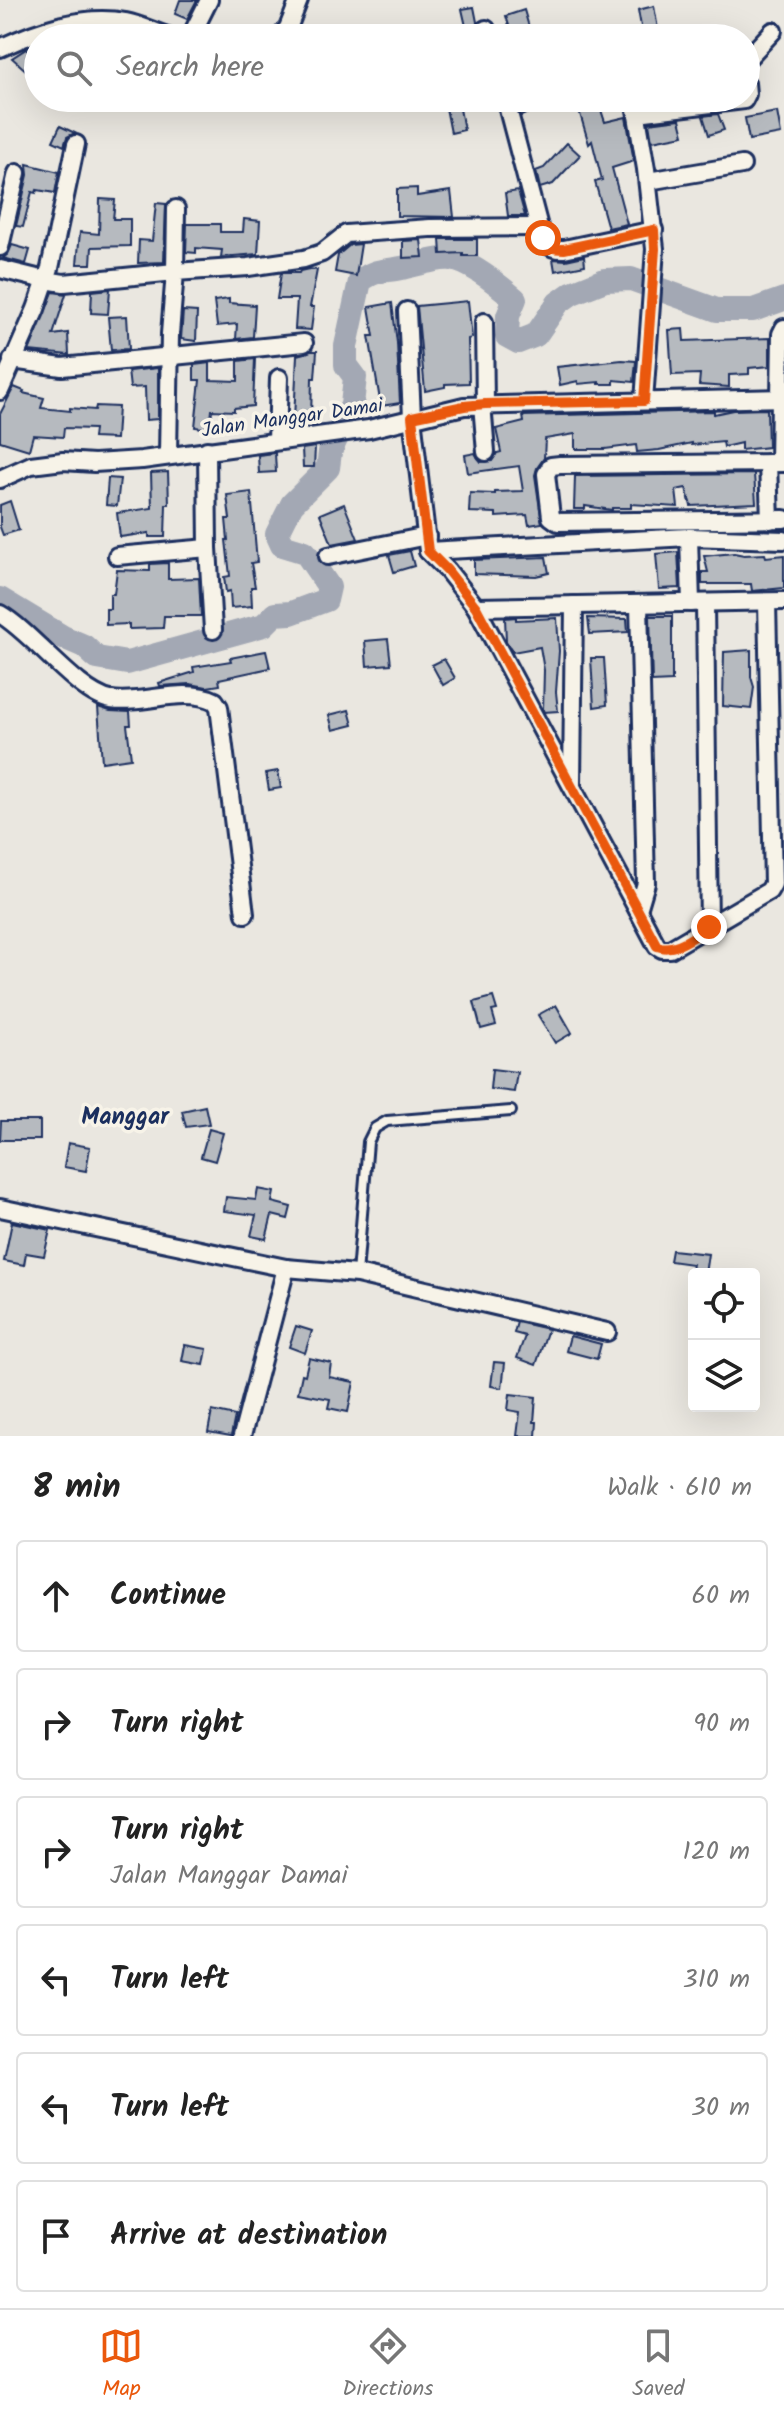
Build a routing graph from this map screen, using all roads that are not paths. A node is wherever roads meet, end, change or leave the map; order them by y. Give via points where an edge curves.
1 (209, 0) edge
2 (299, 0) edge
3 (64, 24) edge
4 (135, 24) edge
5 (197, 24) edge
6 (290, 24) edge
7 (773, 31) dead end
8 (24, 39) edge
9 (760, 45) edge
10 (0, 48) edge
11 (509, 112) edge
12 (636, 112) edge
13 (76, 144) dead end
14 (742, 165) dead end
15 (17, 173) dead end
16 (648, 181) junction
17 (176, 209) dead end
18 (539, 227) junction
19 (654, 230) junction
20 (0, 247) edge
21 (0, 269) edge
22 (175, 272) junction
23 (45, 280) junction
24 (407, 311) dead end
25 (484, 322) dead end
26 (784, 328) edge
27 (304, 343) dead end
28 (171, 356) junction
29 (12, 360) junction
30 (279, 378) dead end
31 (0, 391) edge
32 (782, 398) edge
33 (644, 401) junction
34 (484, 404) junction
35 (412, 417) junction
36 (277, 440) junction
37 (207, 450) junction
38 (486, 452) dead end
39 (168, 455) junction
40 (777, 463) edge
41 (0, 479) edge
42 (777, 520) edge
43 (689, 537) junction
44 (784, 540) edge
45 (428, 544) junction
46 (208, 548) junction
47 (117, 556) dead end
48 (328, 556) dead end
49 (776, 601) edge
50 (698, 603) junction
51 (639, 604) junction
52 (574, 605) junction
53 (476, 607) junction
54 (0, 614) edge
55 (213, 630) dead end
56 (572, 788) junction
57 (638, 910) junction
58 (245, 914) dead end
59 (709, 927) junction
60 (511, 1111) dead end
61 (0, 1208) edge
62 (286, 1268) junction
63 (357, 1274) junction
64 (607, 1332) dead end
65 (242, 1436) edge

1 - 5 street
2 - 6 street
3 - 4 street via 105,19
7 - 9 street
8 - 10 street
11 - 18 street
12 - 16 street
13 - 23 street
14 - 16 street
15 - 20 street
16 - 19 street
17 - 22 street
18 - 19 street via 547,245 558,249
18 - 22 street via 346,234 322,253 304,259
19 - 33 street
21 - 23 street
22 - 23 street via 64,283
22 - 28 street
23 - 29 street
24 - 35 street
25 - 34 street
26 - 32 street
27 - 28 street
28 - 29 street via 62,367
28 - 39 street
29 - 31 street
30 - 36 street
32 - 33 street, Jalan Manggar Damai
32 - 40 street
33 - 34 street, Jalan Manggar Damai
34 - 35 street, Jalan Manggar Damai
34 - 38 street
35 - 36 street, Jalan Manggar Damai via 369,429
35 - 45 street
36 - 37 street, Jalan Manggar Damai
37 - 39 street, Jalan Manggar Damai
37 - 46 street
39 - 41 street, Jalan Manggar Damai via 31,465
40 - 42 street
40 - 42 street via 560,465 551,466 546,474 551,517 558,522
43 - 44 street
43 - 45 street
43 - 50 street
45 - 48 street
45 - 53 street
46 - 47 street
46 - 55 street
49 - 50 street
49 - 59 street via 773,884
50 - 51 street
50 - 59 street
51 - 52 street
51 - 57 street via 646,883
52 - 53 street
52 - 56 street
53 - 56 street
54 - 58 street via 95,694 112,700 198,696 215,701
56 - 57 street
57 - 59 street via 662,949
60 - 63 lane via 387,1121 375,1128 368,1142
61 - 62 street
62 - 63 street
62 - 65 street
63 - 64 street

